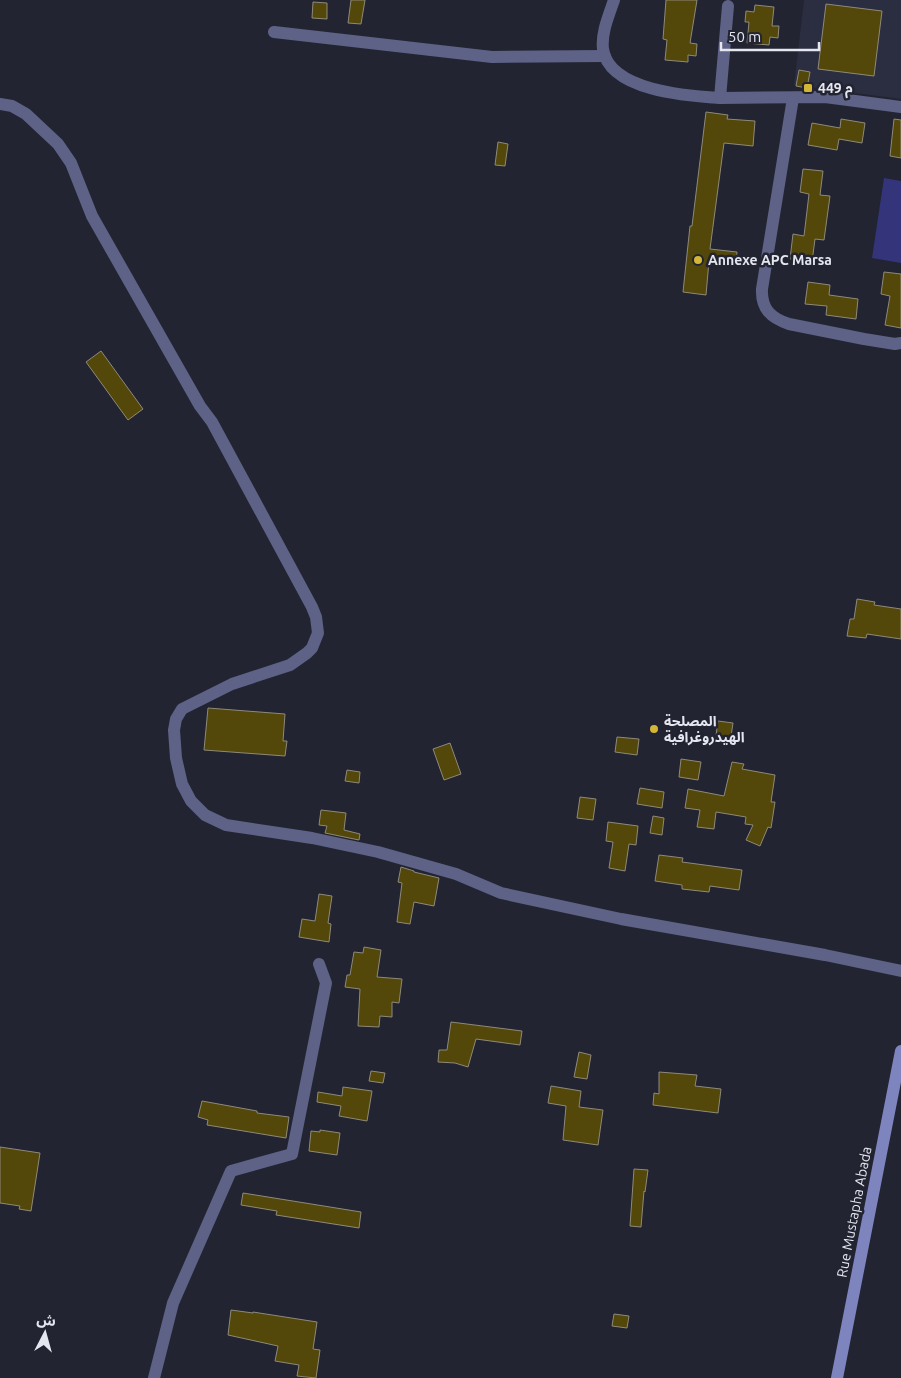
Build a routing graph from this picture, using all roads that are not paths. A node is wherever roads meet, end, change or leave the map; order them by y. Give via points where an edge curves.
1 (614, 0) edge
2 (728, 6) dead end
3 (274, 32) dead end
4 (605, 56) junction
5 (720, 98) junction
6 (793, 98) junction
7 (0, 104) edge
8 (901, 107) edge
9 (901, 344) edge
10 (320, 964) dead end
11 (901, 971) edge
12 (901, 1051) edge
13 (154, 1378) edge
14 (837, 1378) edge

1 - 4 street via 603,41
2 - 5 street
3 - 4 street via 492,57
4 - 5 street via 617,72 641,84 670,93
5 - 6 street
6 - 8 street via 825,97
6 - 9 street via 762,289 765,310 789,324
7 - 11 street via 26,114 58,144 71,163 92,216 212,422 316,617 316,640 312,648 296,661 232,684 182,709 174,730 176,758 190,801 205,815 226,825 378,852 456,874 501,893 621,919
10 - 13 street via 326,983 292,1154 231,1171 173,1302
12 - 14 main road, Rue Mustapha Abada

